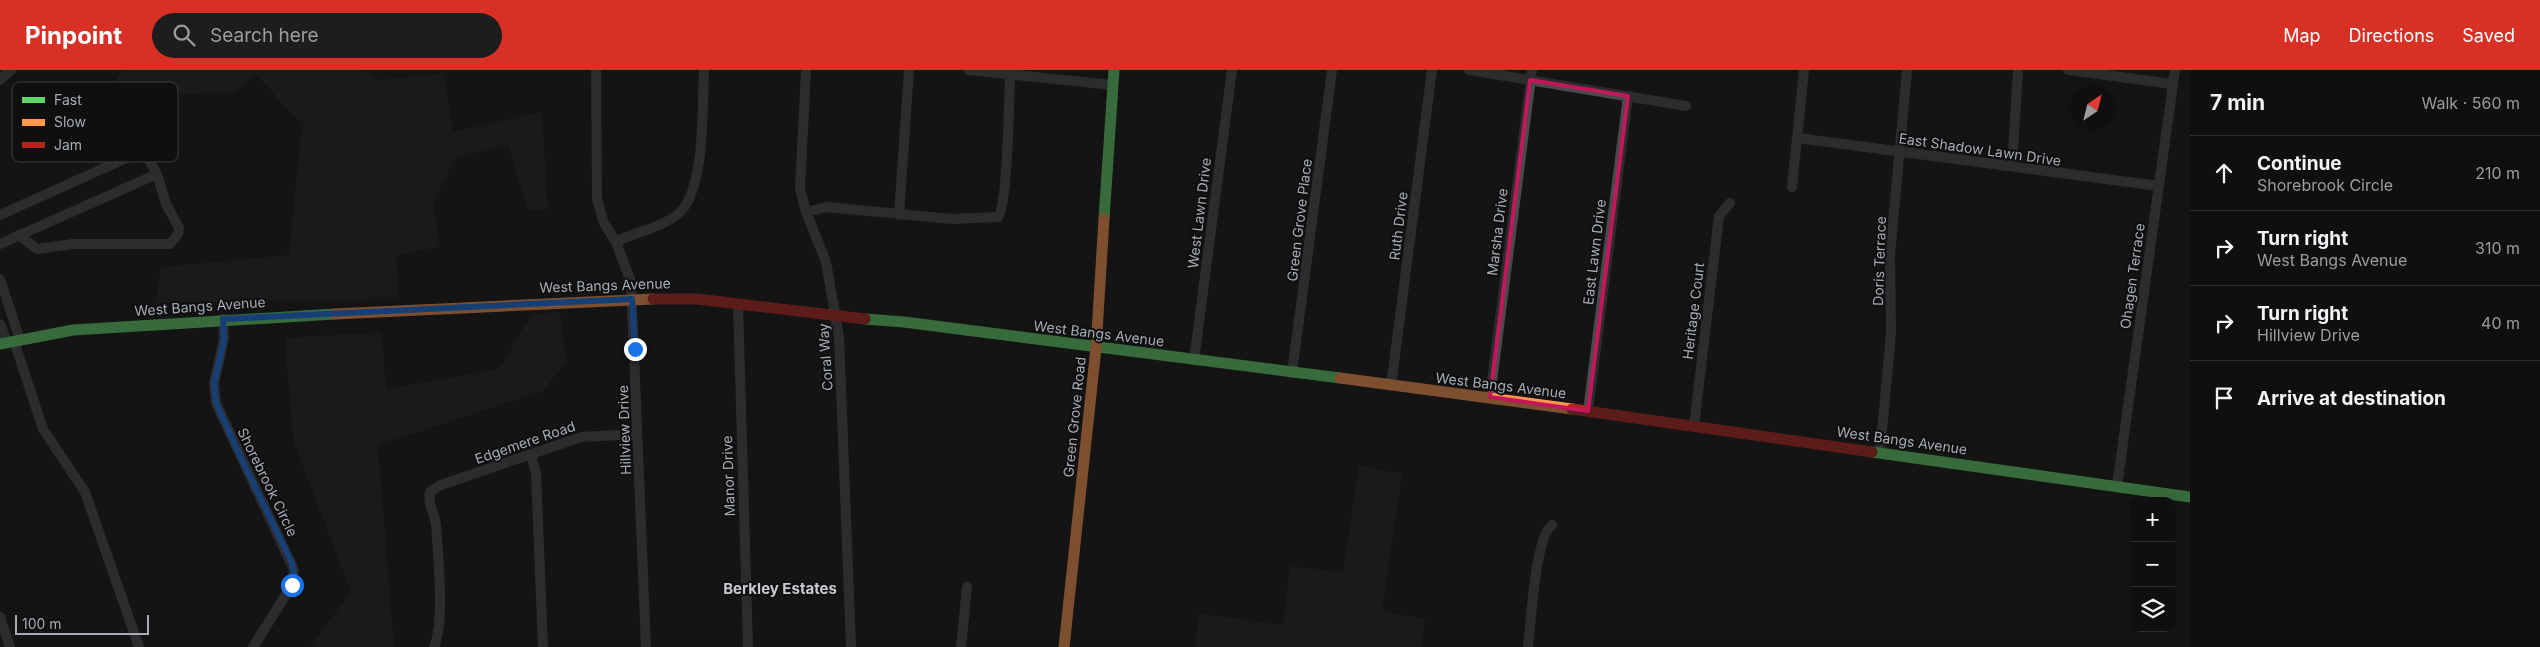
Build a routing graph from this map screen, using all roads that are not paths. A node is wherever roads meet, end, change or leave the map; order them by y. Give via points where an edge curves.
1 (10, 70) edge
2 (596, 70) edge
3 (704, 70) edge
4 (806, 70) edge
5 (909, 70) edge
6 (969, 70) edge
7 (1114, 70) edge
8 (1232, 70) edge
9 (1332, 70) edge
10 (1432, 70) edge
11 (1469, 70) edge
12 (1804, 70) edge
13 (1907, 70) edge
14 (2018, 70) edge
15 (2068, 70) edge
16 (2175, 70) edge
17 (1010, 74) junction
18 (1531, 75) edge
19 (0, 80) edge
20 (2173, 84) junction
21 (1112, 85) junction
22 (1628, 96) junction
23 (1686, 106) dead end
24 (1798, 138) junction
25 (1899, 151) junction
26 (117, 162) edge
27 (150, 162) edge
28 (2012, 166) junction
29 (157, 174) junction
30 (2159, 186) junction
31 (1792, 187) dead end
32 (1730, 203) dead end
33 (806, 212) junction
34 (0, 215) edge
35 (899, 215) junction
36 (19, 235) junction
37 (616, 242) junction
38 (0, 244) edge
39 (0, 280) edge
40 (632, 299) junction
41 (738, 304) junction
42 (836, 316) junction
43 (223, 319) junction
44 (0, 324) edge
45 (10, 342) edge
46 (1096, 348) junction
47 (1194, 360) junction
48 (1292, 373) junction
49 (1391, 386) junction
50 (1490, 397) junction
51 (1588, 411) junction
52 (1694, 426) junction
53 (637, 434) junction
54 (1880, 452) junction
55 (531, 455) junction
56 (2117, 486) junction
57 (2190, 497) edge
58 (1552, 524) dead end
59 (967, 587) dead end
60 (0, 617) edge
61 (10, 647) edge
62 (139, 647) edge
63 (252, 647) edge
64 (434, 647) edge
65 (543, 647) edge
66 (646, 647) edge
67 (748, 647) edge
68 (851, 647) edge
69 (961, 647) edge
70 (1064, 647) edge
71 (1528, 647) edge

1 - 19 street
2 - 37 street, Hillview Drive via 597,199 603,222
3 - 37 street via 698,173 690,201 670,220
4 - 33 street, Coral Way via 800,184
5 - 35 street
6 - 17 street
7 - 21 street, Green Grove Road
8 - 47 street, West Lawn Drive
9 - 48 street, Green Grove Place
10 - 49 street, Ruth Drive
11 - 18 street
12 - 24 street
13 - 25 street, Doris Terrace
14 - 28 street
15 - 20 street
16 - 20 street, Ohagen Terrace
17 - 21 street
17 - 35 street via 1002,210 998,217 952,219
18 - 22 street
18 - 50 street, Marsha Drive
20 - 30 street, Ohagen Terrace
21 - 46 street, Green Grove Road
22 - 23 street
22 - 51 street, East Lawn Drive
24 - 25 street, East Shadow Lawn Drive
24 - 31 street
25 - 28 street, East Shadow Lawn Drive
25 - 54 street, Doris Terrace via 1890,255 1890,350
26 - 34 street
27 - 29 street
28 - 30 street, East Shadow Lawn Drive
29 - 36 street
29 - 36 street via 166,204 179,228 170,244 73,244 37,249
30 - 56 street, Ohagen Terrace
32 - 52 street, Heritage Court via 1719,216
33 - 35 street via 827,207
33 - 42 street, Coral Way via 826,262
36 - 38 street
37 - 40 street, Hillview Drive via 631,282
39 - 45 street
40 - 41 street, West Bangs Avenue via 678,298
40 - 43 street, West Bangs Avenue
40 - 53 street, Hillview Drive
41 - 42 street, West Bangs Avenue
41 - 67 street, Manor Drive
42 - 46 street, West Bangs Avenue
42 - 68 street, Coral Way
43 - 45 street, West Bangs Avenue via 73,330
43 - 63 street, Shorebrook Circle via 224,340 214,383 216,403 294,570 292,585
44 - 45 street
45 - 62 street via 43,429 85,492
46 - 47 street, West Bangs Avenue
46 - 70 street, Green Grove Road
47 - 48 street, West Bangs Avenue
48 - 49 street, West Bangs Avenue
49 - 50 street, West Bangs Avenue
50 - 51 street, West Bangs Avenue
51 - 52 street, West Bangs Avenue
52 - 54 street, West Bangs Avenue
53 - 55 street, Edgemere Road via 586,436
53 - 66 street, Hillview Drive
54 - 56 street, West Bangs Avenue
55 - 64 street, Edgemere Road via 441,484 430,492 436,524 440,616
55 - 65 street via 536,473
56 - 57 street, West Bangs Avenue
58 - 71 street via 1539,547
59 - 69 street
60 - 61 street

